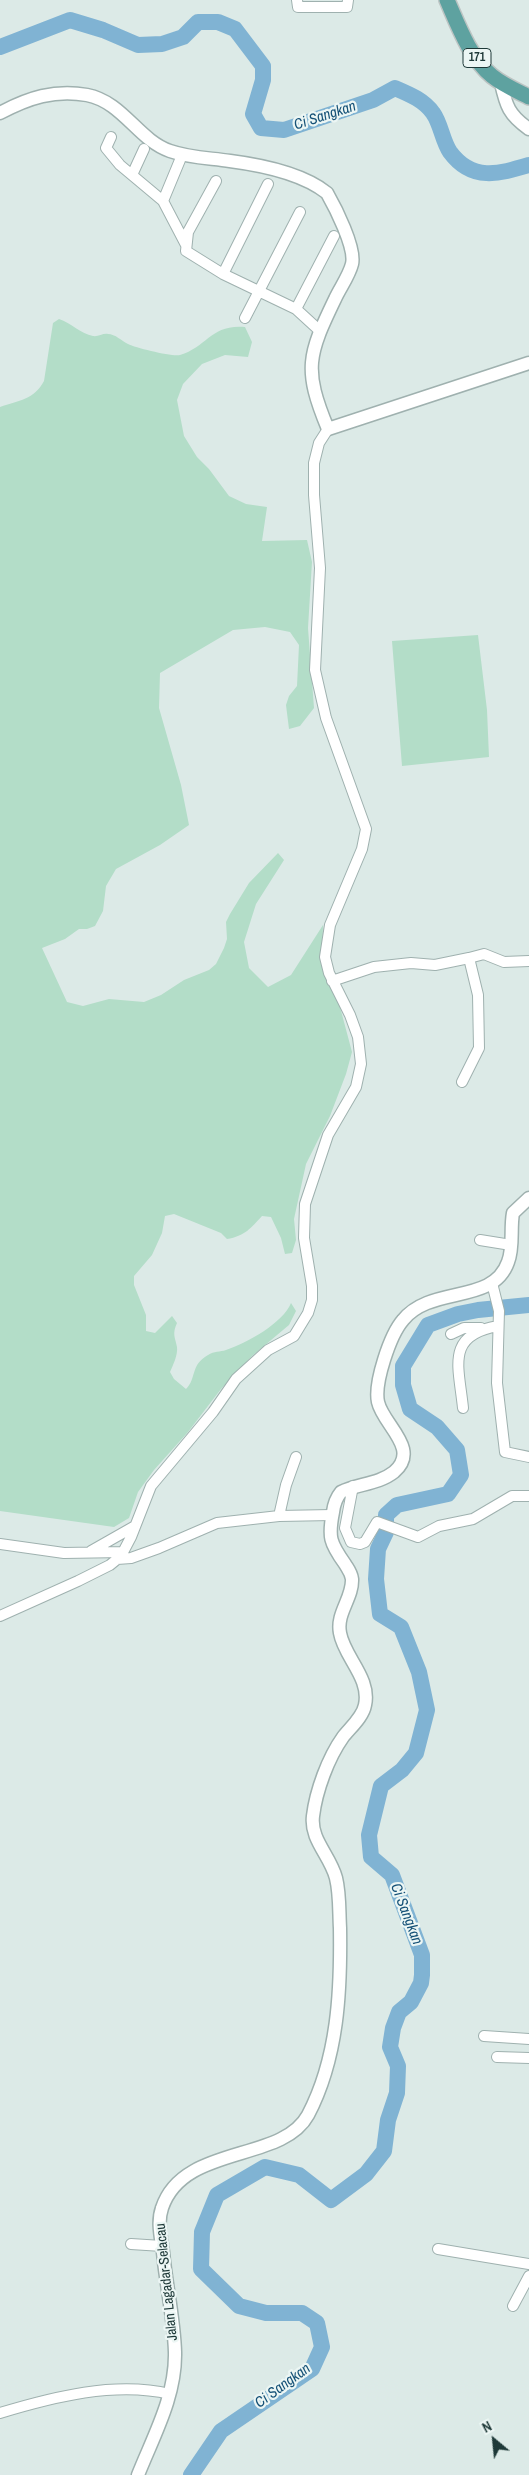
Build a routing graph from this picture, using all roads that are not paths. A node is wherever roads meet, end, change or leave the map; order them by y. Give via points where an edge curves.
1 (297, 0) edge
2 (348, 0) edge
3 (447, 0) edge
4 (501, 82) junction
5 (529, 98) edge
6 (0, 113) edge
7 (529, 129) edge
8 (111, 137) dead end
9 (144, 150) dead end
10 (180, 160) dead end
11 (132, 175) junction
12 (216, 181) dead end
13 (268, 184) dead end
14 (162, 201) junction
15 (300, 212) dead end
16 (334, 236) dead end
17 (186, 245) junction
18 (223, 274) junction
19 (260, 292) junction
20 (296, 309) junction
21 (245, 318) dead end
22 (320, 331) junction
23 (529, 363) edge
24 (328, 429) junction
25 (469, 958) junction
26 (526, 961) edge
27 (332, 981) junction
28 (462, 1082) dead end
29 (529, 1198) edge
30 (480, 1240) dead end
31 (505, 1244) junction
32 (492, 1283) junction
33 (498, 1326) junction
34 (482, 1328) junction
35 (451, 1334) dead end
36 (463, 1408) dead end
37 (296, 1457) dead end
38 (529, 1457) edge
39 (353, 1486) junction
40 (529, 1496) edge
41 (279, 1516) junction
42 (324, 1516) junction
43 (135, 1526) junction
44 (0, 1544) edge
45 (90, 1552) junction
46 (120, 1556) junction
47 (0, 1616) edge
48 (484, 2036) dead end
49 (529, 2039) edge
50 (498, 2057) dead end
51 (529, 2058) edge
52 (131, 2244) dead end
53 (162, 2246) junction
54 (438, 2249) dead end
55 (529, 2264) edge
56 (529, 2276) edge
57 (513, 2306) dead end
58 (164, 2393) junction
59 (0, 2413) edge
60 (138, 2475) edge

1 - 2 street via 298,8 347,7
3 - 4 main road, 171 via 481,65
4 - 5 main road, 171
4 - 7 street via 514,118
6 - 22 street via 52,93 101,98 122,112 160,147 186,156 271,170 320,187 327,192 336,211 349,243 352,264
8 - 11 street via 106,145 108,152
9 - 11 street
10 - 14 street
11 - 14 street
12 - 17 street via 188,232
13 - 18 street
14 - 17 street
15 - 19 street
16 - 20 street
17 - 18 street via 188,253
18 - 19 street
19 - 20 street
19 - 21 street
20 - 22 street
22 - 24 street via 311,354 311,373
23 - 24 street
24 - 27 street via 319,443 314,463 320,568 315,670 326,718 366,829 362,849 330,924 325,957
25 - 26 street via 484,954 504,962
25 - 27 street via 435,965 412,963 374,967
25 - 28 street via 478,995 479,1048
27 - 43 street via 358,1037 361,1064 356,1087 328,1136 305,1204 304,1238 312,1286 308,1313 294,1336 268,1350 236,1379 213,1412 151,1486
29 - 31 street, Jalan Lagadar-Selacau via 513,1213
30 - 31 street
31 - 32 street, Jalan Lagadar-Selacau via 508,1263
32 - 33 street via 499,1306
32 - 39 street, Jalan Lagadar-Selacau via 470,1293 428,1302 403,1319 390,1342 377,1397 382,1413 402,1443 403,1457 392,1473
33 - 34 street
33 - 38 street via 497,1383 505,1452
34 - 35 street via 464,1328
34 - 36 street via 463,1342 459,1354
37 - 41 street
39 - 40 street via 345,1528 351,1542 360,1544 365,1542 379,1521 418,1537 439,1526 473,1519 512,1496
39 - 42 street, Jalan Lagadar-Selacau via 338,1494
41 - 42 street
41 - 46 street via 206,1526 131,1558
42 - 53 street, Jalan Lagadar-Selacau via 330,1541 352,1576 351,1591 339,1622 340,1635 362,1680 366,1696 364,1711 333,1754 313,1816 313,1830 333,1869 339,1902 340,1996 331,2047 317,2097 301,2126 272,2144 220,2158 186,2177 174,2188 160,2215
43 - 45 street
43 - 46 street
44 - 45 street via 34,1550
45 - 46 street
46 - 47 street via 78,1581
48 - 49 street
50 - 51 street
52 - 53 street
53 - 58 street, Jalan Lagadar-Selacau via 175,2356
54 - 55 street
56 - 57 street
58 - 59 street via 112,2390 36,2402
58 - 60 street, Jalan Lagadar-Selacau

